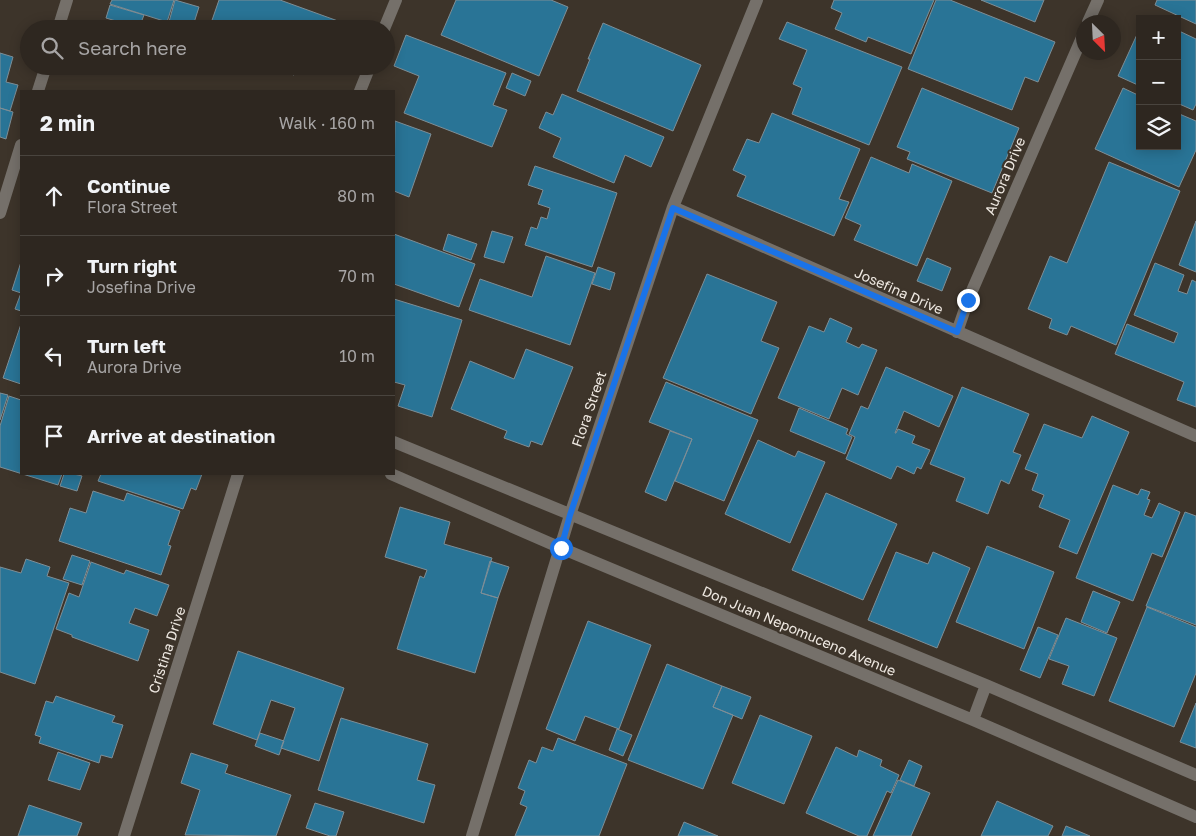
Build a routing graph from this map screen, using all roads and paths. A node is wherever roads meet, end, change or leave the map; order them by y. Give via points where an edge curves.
1 (67, 0) edge
2 (396, 0) edge
3 (757, 0) edge
4 (1098, 0) edge
5 (1091, 15) edge
6 (61, 20) edge
7 (388, 20) edge
8 (1076, 50) edge
9 (43, 75) edge
10 (366, 75) edge
11 (38, 90) edge
12 (360, 90) edge
13 (20, 148) edge
14 (673, 208) junction
15 (0, 213) edge
16 (957, 332) junction
17 (1196, 436) edge
18 (395, 442) edge
19 (238, 475) edge
20 (392, 475) edge
21 (570, 515) junction
22 (561, 548) junction
23 (986, 685) junction
24 (973, 720) junction
25 (1196, 775) edge
26 (1196, 817) edge
27 (124, 836) edge
28 (472, 836) edge

1 - 6 street
2 - 7 street
3 - 14 street, Flora Street
4 - 5 street
8 - 16 street, Aurora Drive
9 - 11 street
10 - 12 street
13 - 15 street
14 - 16 street, Josefina Drive
14 - 21 street, Flora Street
16 - 17 street, Josefina Drive
18 - 21 street, Don Juan Nepomuceno Avenue
19 - 27 street, Cristina Drive
20 - 22 street, Don Juan Nepomuceno Avenue
21 - 22 street, Flora Street
21 - 23 street, Don Juan Nepomuceno Avenue
22 - 24 street, Don Juan Nepomuceno Avenue
22 - 28 street, Flora Street
23 - 24 street
23 - 25 street, Don Juan Nepomuceno Avenue
24 - 26 street, Don Juan Nepomuceno Avenue

